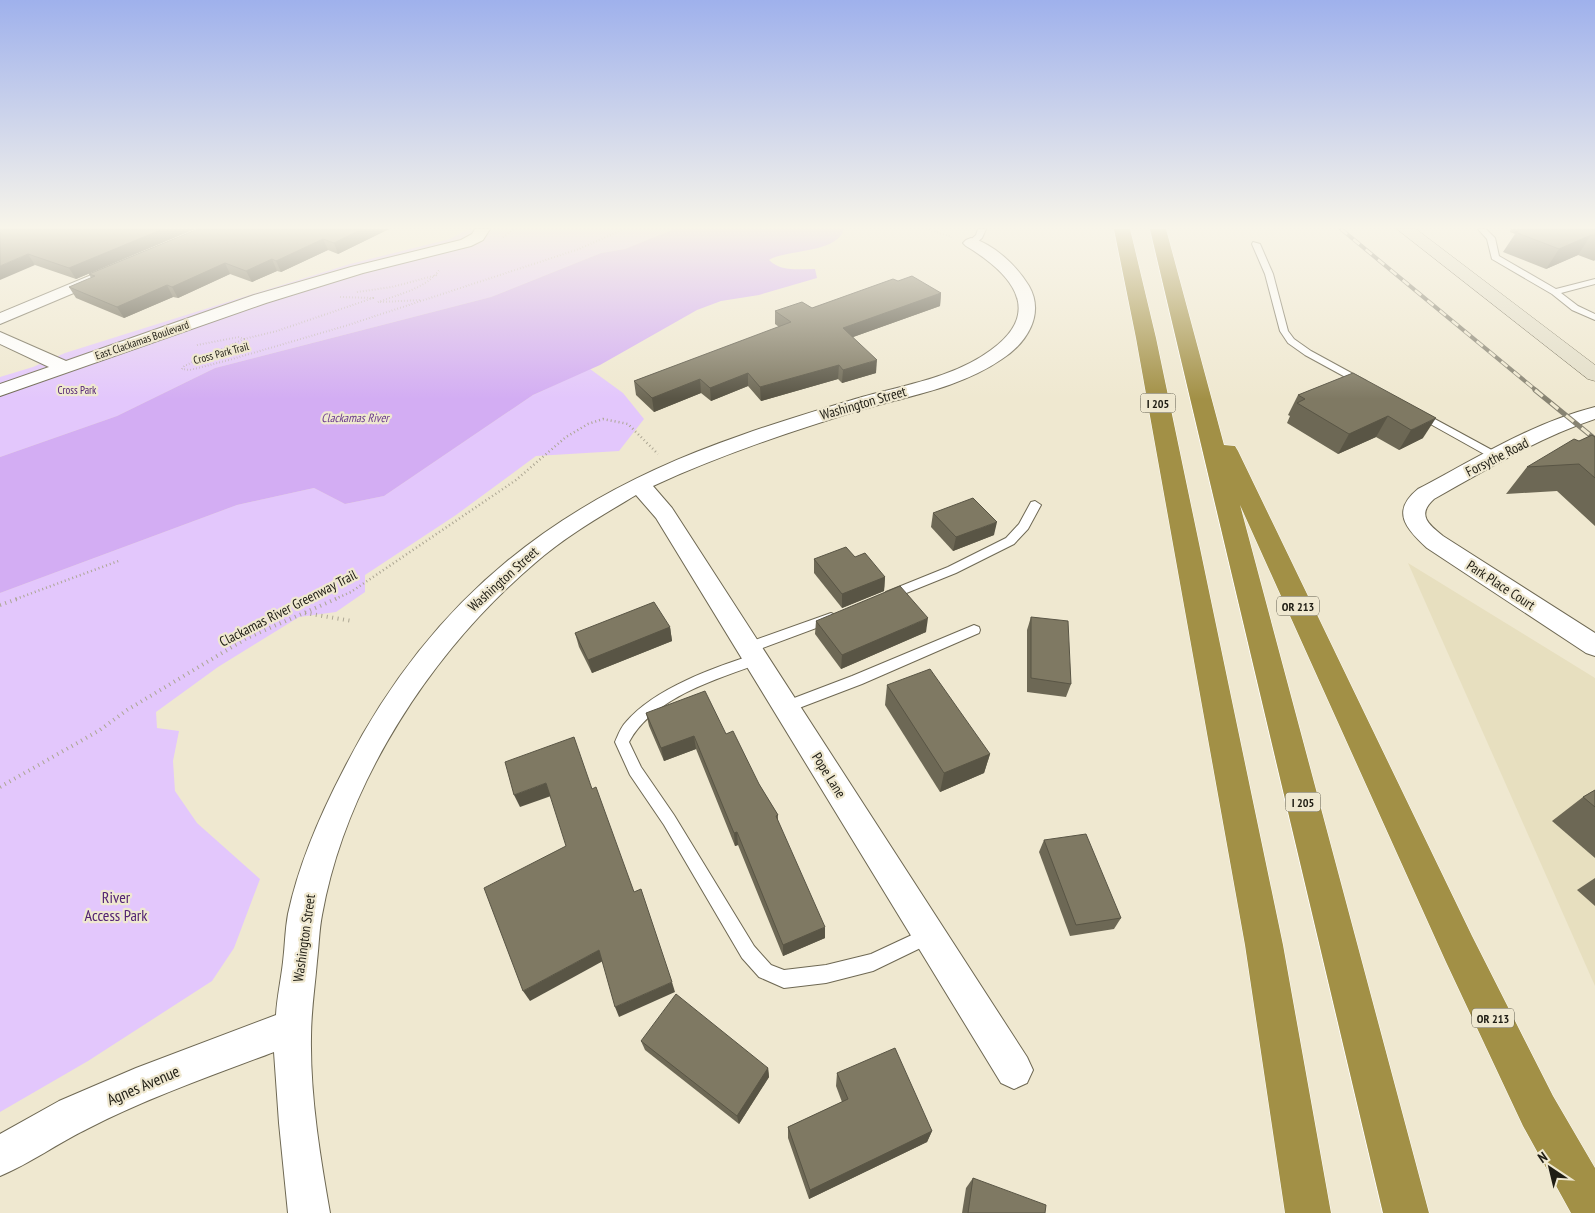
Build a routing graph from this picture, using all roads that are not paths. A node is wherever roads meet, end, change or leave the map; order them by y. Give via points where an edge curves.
1 (78, 286) edge
2 (304, 286) edge
3 (1020, 286) edge
4 (1134, 286) edge
5 (1172, 286) edge
6 (1272, 286) edge
7 (1479, 286) edge
8 (1545, 286) edge
9 (1579, 286) edge
10 (1556, 292) junction
11 (1595, 317) edge
12 (0, 319) edge
13 (0, 337) edge
14 (1560, 348) junction
15 (1595, 359) edge
16 (64, 367) junction
17 (1595, 375) edge
18 (1368, 386) edge
19 (0, 390) edge
20 (1199, 391) junction
21 (1411, 410) edge
22 (1595, 413) edge
23 (1496, 457) junction
24 (639, 484) junction
25 (1035, 505) dead end
26 (1413, 516) joint
27 (879, 600) edge
28 (846, 613) edge
29 (974, 630) dead end
30 (1595, 646) edge
31 (753, 654) junction
32 (786, 707) junction
33 (929, 935) junction
34 (292, 1027) junction
35 (1014, 1070) dead end
36 (0, 1156) edge
37 (1595, 1212) edge
38 (309, 1213) edge
39 (1308, 1213) edge
40 (1406, 1213) edge

1 - 12 street
2 - 16 street, East Clackamas Boulevard
3 - 24 street, Washington Street via 1027,299 1027,316 1017,336 999,353 963,372 768,433
4 - 39 highway, I 205 via 1264,945
5 - 20 highway, I 205
6 - 18 lane via 1284,330 1291,341
7 - 14 main road
8 - 10 lane
9 - 10 lane
10 - 11 lane via 1575,308
13 - 16 street
14 - 15 main road
14 - 17 main road
16 - 19 street, East Clackamas Boulevard
20 - 37 highway, OR 213 via 1455,941 1538,1111
20 - 40 highway, I 205
21 - 23 lane
22 - 23 street, Forsythe Road via 1572,419
23 - 26 street, Forsythe Road via 1417,500
24 - 31 street, Pope Lane via 664,513
24 - 34 street, Washington Street via 571,524 515,566 461,616 394,704 354,776 322,854 304,919
25 - 27 lane via 1024,526 1010,541 952,570
26 - 30 street, Park Place Court via 1435,542
28 - 31 lane
29 - 32 lane
31 - 32 street, Pope Lane
31 - 33 lane via 660,701 631,724 622,742 636,771 748,952 765,971 784,979 826,974 873,962
32 - 33 street, Pope Lane
33 - 35 street, Pope Lane
34 - 36 street, Agnes Avenue via 140,1085 73,1115
34 - 38 street, Washington Street via 293,1071

